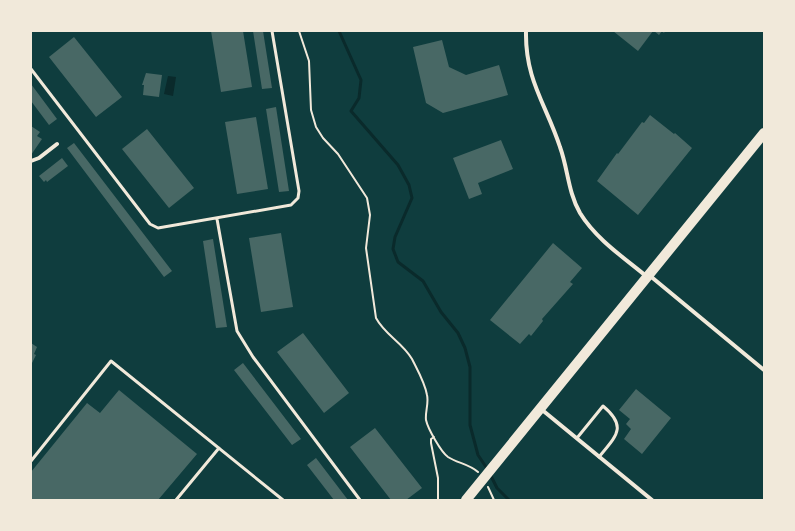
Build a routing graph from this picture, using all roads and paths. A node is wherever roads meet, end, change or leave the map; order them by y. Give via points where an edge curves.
1 (272, 31) edge
2 (299, 31) edge
3 (526, 31) edge
4 (31, 69) edge
5 (764, 133) edge
6 (57, 144) dead end
7 (31, 161) edge
8 (217, 219) junction
9 (648, 276) junction
10 (764, 370) edge
11 (541, 409) junction
12 (434, 436) junction
13 (577, 438) junction
14 (219, 448) junction
15 (599, 457) junction
16 (31, 461) edge
17 (483, 482) junction
18 (176, 500) edge
19 (283, 500) edge
20 (360, 500) edge
21 (438, 500) edge
22 (466, 500) edge
23 (494, 500) edge
24 (652, 500) edge

1 - 8 lane via 299,191 298,198 291,205
2 - 12 path via 309,61 311,110 316,127 338,154 367,198 370,215 366,248 376,318 381,328 405,348 424,384 428,397 426,419
3 - 9 street via 528,63 533,82 556,133 573,199 591,228
4 - 8 lane via 150,224 158,228
5 - 9 main road
6 - 7 street
8 - 20 lane via 237,331 253,357
9 - 10 street
9 - 11 main road
11 - 13 street
11 - 17 main road
12 - 17 path via 448,457 478,471
12 - 21 path via 431,443 438,478
13 - 15 street
13 - 15 lane via 603,406 615,416 617,435
14 - 16 lane via 112,361
14 - 18 lane
14 - 19 lane
15 - 24 street
17 - 22 main road
17 - 23 path

